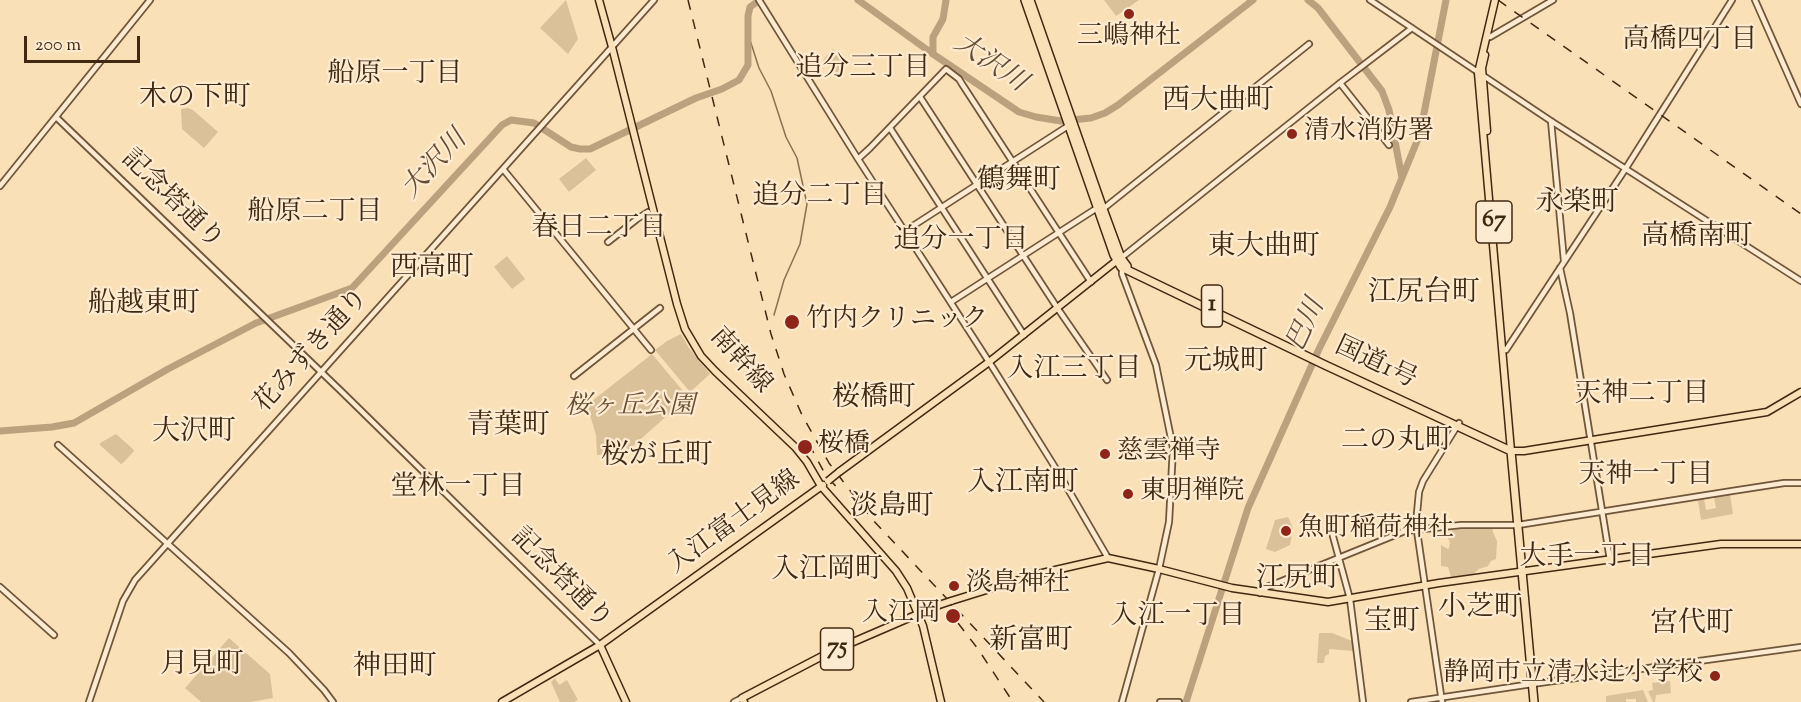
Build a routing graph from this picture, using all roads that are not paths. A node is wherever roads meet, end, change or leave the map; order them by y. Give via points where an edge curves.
1 (150, 0) edge
2 (599, 0) edge
3 (654, 0) edge
4 (1025, 0) edge
5 (1030, 0) edge
6 (1370, 0) edge
7 (1497, 0) edge
8 (1553, 0) edge
9 (1732, 0) edge
10 (1755, 0) edge
11 (760, 2) edge
12 (1412, 28) junction
13 (1490, 37) junction
14 (1309, 44) dead end
15 (612, 47) junction
16 (1480, 74) junction
17 (1340, 83) junction
18 (920, 97) junction
19 (1801, 104) edge
20 (56, 117) junction
21 (1551, 121) junction
22 (1069, 122) junction
23 (890, 128) junction
24 (1389, 144) dead end
25 (858, 159) junction
26 (1013, 161) junction
27 (1626, 168) junction
28 (503, 169) junction
29 (977, 185) junction
30 (0, 186) edge
31 (942, 208) junction
32 (1100, 209) junction
33 (648, 212) dead end
34 (905, 231) junction
35 (1058, 233) junction
36 (608, 242) dead end
37 (1023, 256) junction
38 (1564, 261) junction
39 (1121, 263) junction
40 (1560, 268) junction
41 (988, 279) junction
42 (1801, 281) edge
43 (1091, 282) junction
44 (951, 302) junction
45 (660, 308) dead end
46 (1058, 309) junction
47 (633, 329) junction
48 (1024, 335) junction
49 (651, 350) dead end
50 (1506, 350) junction
51 (989, 362) junction
52 (321, 373) junction
53 (574, 376) dead end
54 (1107, 380) dead end
55 (1801, 388) edge
56 (1801, 392) edge
57 (1458, 425) junction
58 (1590, 438) junction
59 (58, 445) dead end
60 (1512, 448) junction
61 (1801, 483) edge
62 (821, 486) junction
63 (1602, 511) junction
64 (1519, 525) junction
65 (1331, 529) dead end
66 (1416, 530) junction
67 (168, 543) junction
68 (1801, 544) edge
69 (1339, 557) junction
70 (1108, 558) junction
71 (1610, 560) junction
72 (1160, 569) junction
73 (1524, 572) junction
74 (1424, 585) junction
75 (0, 587) edge
76 (1260, 593) junction
77 (1350, 599) junction
78 (919, 614) junction
79 (54, 635) dead end
80 (600, 645) junction
81 (1801, 647) edge
82 (1534, 684) junction
83 (1122, 699) edge
84 (743, 700) edge
85 (1442, 700) edge
86 (89, 702) edge
87 (333, 702) edge
88 (502, 702) edge
89 (626, 702) edge
90 (734, 702) edge
91 (941, 702) edge
92 (1160, 702) edge
93 (1175, 702) edge
94 (1363, 702) edge
95 (1411, 702) edge
96 (1536, 702) edge

1 - 20 street
2 - 15 main road, 南幹線
3 - 15 street
4 - 22 highway
5 - 22 highway
6 - 12 street
7 - 13 main road, 67
7 - 16 main road, 67
8 - 13 street
9 - 27 street
10 - 19 street
11 - 25 street
12 - 16 street
12 - 17 street
13 - 16 main road, 67
14 - 32 street
15 - 28 street, 花みずき通り
15 - 62 main road, 南幹線 via 677,304 689,337 715,371 795,447
16 - 21 street
16 - 50 main road, 67
16 - 60 main road, 67
17 - 24 street
17 - 39 street
18 - 23 street
18 - 26 street via 946,69 959,79
18 - 29 street
20 - 30 street
20 - 52 street, 記念塔通り
21 - 27 street
21 - 38 street
22 - 26 street
22 - 32 highway
23 - 25 street
23 - 31 street
25 - 34 street
26 - 29 street
26 - 35 street
27 - 38 street
27 - 42 street
28 - 47 street
28 - 52 street, 花みずき通り
29 - 31 street
29 - 37 street
31 - 34 street
31 - 41 street
32 - 35 street
32 - 39 highway
33 - 36 street
34 - 44 street
35 - 37 street
35 - 43 street
37 - 41 street
37 - 46 street
38 - 40 street
39 - 43 main road, 入江富士見線
39 - 57 highway, 国道1号 / 1
39 - 72 street via 1156,365 1173,448 1169,520
40 - 50 street
40 - 58 street
41 - 44 street
41 - 48 street
43 - 46 main road, 入江富士見線
44 - 51 street
45 - 47 street
46 - 48 main road, 入江富士見線
46 - 54 street
47 - 49 street
47 - 53 street
48 - 51 main road, 入江富士見線
50 - 60 main road, 67
51 - 62 main road, 入江富士見線, bridge
51 - 70 street
52 - 67 street, 花みずき通り
52 - 80 street, 記念塔通り
55 - 58 main road via 1766,408
56 - 58 main road via 1767,412
57 - 60 highway, 国道1号 / 1
57 - 66 street via 1423,481
58 - 60 main road
58 - 63 street
59 - 67 street
60 - 64 highway
61 - 63 street
62 - 78 main road, 南幹線 via 896,571
62 - 80 main road, 入江富士見線
63 - 64 street
63 - 71 street
64 - 66 street
64 - 73 highway
65 - 69 street
66 - 69 street
66 - 74 street
67 - 86 street, 花みずき通り via 127,594
67 - 87 street via 289,653
68 - 71 main road, 75 via 1721,544
69 - 76 street
69 - 77 street
70 - 72 main road, 75
70 - 78 main road, 75, bridge via 1038,574 951,600
71 - 73 main road, 75
72 - 76 main road, 75
72 - 83 street
73 - 74 main road, 75
73 - 82 highway
74 - 77 main road, 75
74 - 85 street
75 - 79 street
76 - 77 main road, 75 via 1322,602
77 - 94 street
78 - 84 main road, 75 via 830,652
78 - 91 main road, 南幹線
80 - 88 main road, 入江富士見線
80 - 89 main road, 記念塔通り
81 - 82 street
82 - 85 street
82 - 96 highway
84 - 90 street
85 - 95 street
92 - 93 street

